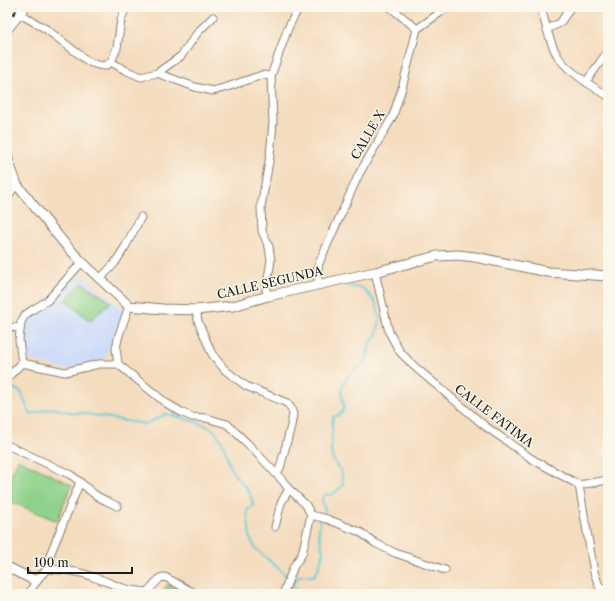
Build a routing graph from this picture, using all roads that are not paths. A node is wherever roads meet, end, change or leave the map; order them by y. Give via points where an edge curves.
1 (126, 7) edge
2 (299, 7) edge
3 (390, 7) edge
4 (448, 7) edge
5 (541, 7) edge
6 (571, 7) edge
7 (21, 10) edge
8 (213, 17) dead end
9 (7, 28) edge
10 (417, 29) junction
11 (547, 29) junction
12 (608, 51) edge
13 (111, 62) junction
14 (157, 74) junction
15 (271, 76) junction
16 (586, 82) junction
17 (608, 96) edge
18 (7, 156) edge
19 (18, 185) junction
20 (7, 200) edge
21 (141, 217) dead end
22 (82, 262) junction
23 (374, 272) junction
24 (608, 276) edge
25 (100, 279) junction
26 (319, 284) junction
27 (268, 296) junction
28 (130, 306) junction
29 (196, 310) junction
30 (7, 327) edge
31 (20, 328) junction
32 (22, 363) junction
33 (118, 364) junction
34 (7, 378) edge
35 (7, 445) edge
36 (276, 474) junction
37 (608, 480) edge
38 (80, 482) junction
39 (579, 485) junction
40 (289, 490) junction
41 (117, 506) dead end
42 (311, 515) junction
43 (275, 527) dead end
44 (7, 567) edge
45 (47, 569) junction
46 (445, 570) dead end
47 (36, 581) junction
48 (608, 590) edge
49 (148, 593) edge
50 (30, 594) edge
51 (196, 594) edge
52 (283, 594) edge

1 - 13 street via 121,20 117,48
2 - 15 street via 288,28
3 - 10 street
4 - 10 street
5 - 11 street
6 - 11 street via 560,23
7 - 9 main road
7 - 13 street via 89,62 105,66
8 - 14 street via 198,32 181,56
10 - 26 street, CALLE X via 393,116 359,174 325,249 317,273
11 - 16 street via 559,60
12 - 16 street
13 - 14 street via 142,77
14 - 15 street via 213,91 262,75
15 - 27 street via 273,122 261,212 262,231 271,260 266,290
16 - 17 street
18 - 19 street
19 - 20 street
19 - 22 street
21 - 25 street via 115,263
22 - 25 street
22 - 31 street via 47,301 25,315
23 - 24 street, CALLE SEGUNDA via 437,256 458,255 548,272
23 - 26 street, CALLE SEGUNDA
23 - 39 street, CALLE FATIMA via 389,332 400,352 485,426 532,459
25 - 28 street
26 - 27 street, CALLE SEGUNDA
27 - 29 street, CALLE SEGUNDA via 234,306
28 - 29 street, CALLE SEGUNDA
28 - 33 street via 116,348
29 - 36 street via 212,354 225,370 246,386 287,403 291,408 291,426 280,468
30 - 31 street
31 - 32 street
32 - 33 street via 65,372 99,364
32 - 34 street
33 - 36 street via 183,413 227,424
35 - 38 street via 69,474
36 - 40 street
37 - 39 street
38 - 41 street via 96,495
38 - 45 street via 50,555
39 - 48 street via 594,572 599,586
40 - 42 street via 306,505
40 - 43 street
42 - 46 street via 360,532 394,553
42 - 52 street via 302,554 294,566
44 - 47 street
45 - 47 street
45 - 49 street via 92,576 124,589
47 - 50 street
49 - 51 street via 160,578 165,577

